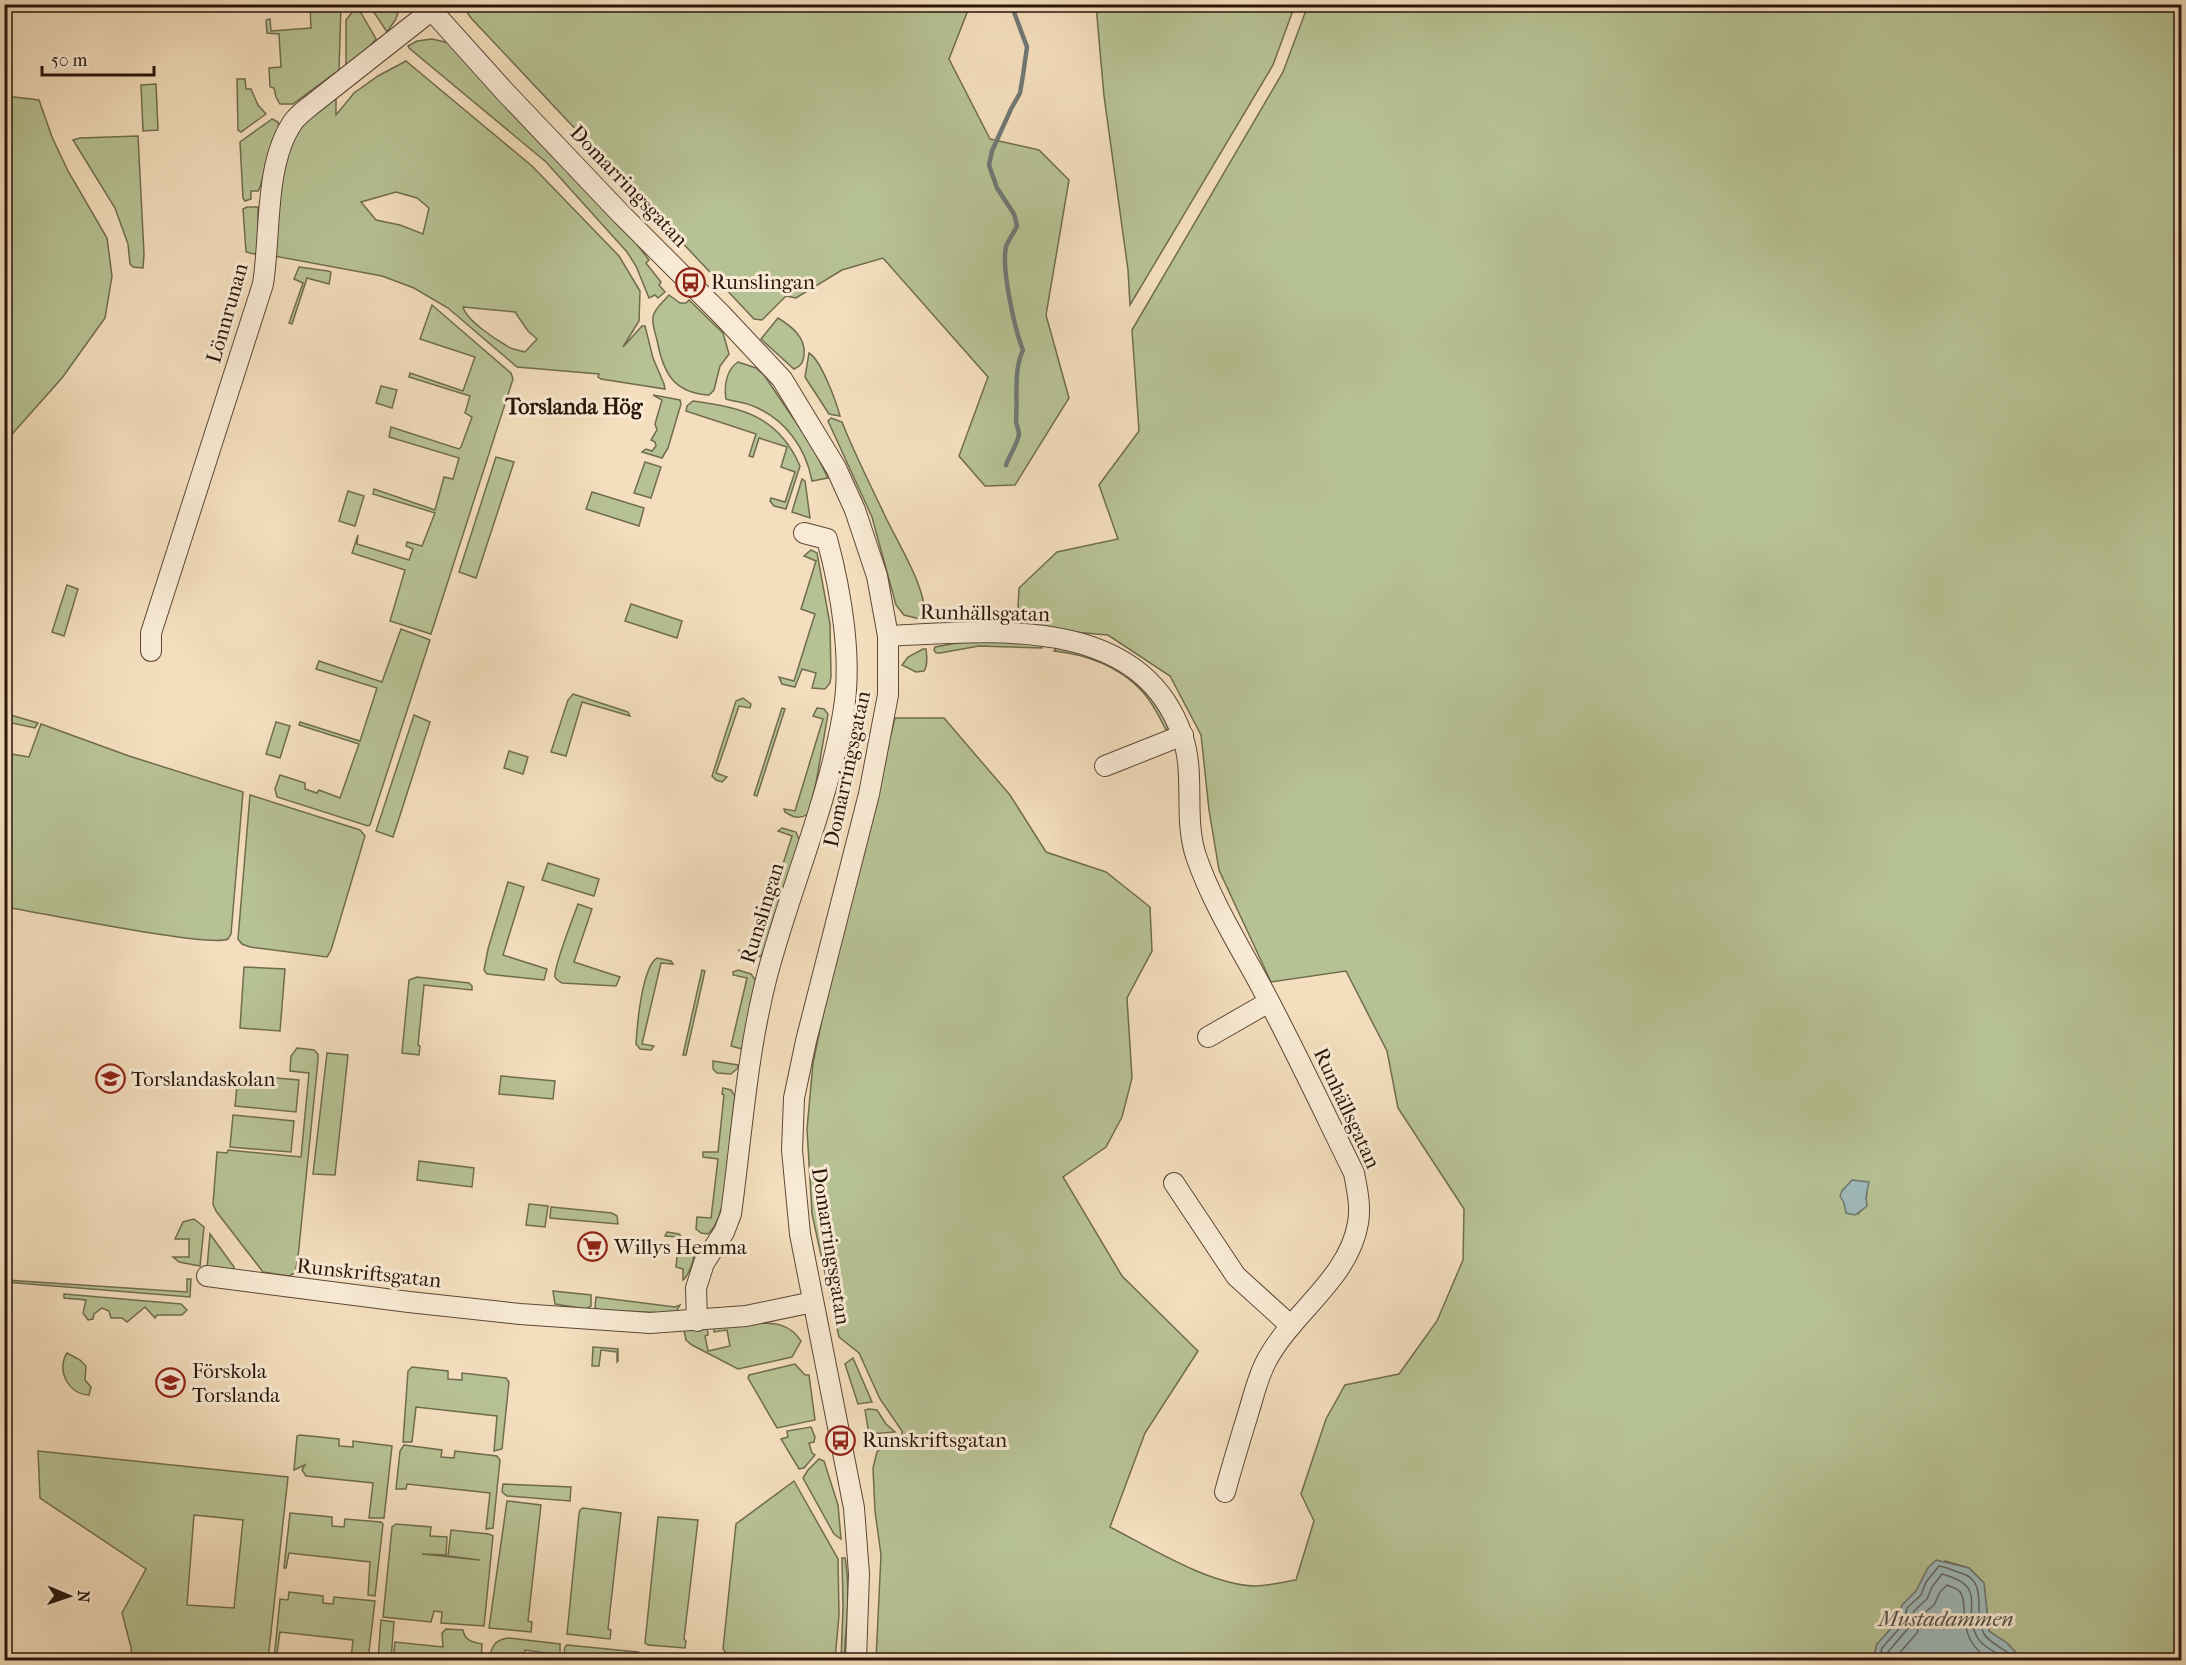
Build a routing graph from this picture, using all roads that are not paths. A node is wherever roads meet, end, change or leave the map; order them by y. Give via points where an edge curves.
1 (429, 7) edge
2 (804, 532) dead end
3 (888, 636) junction
4 (151, 651) dead end
5 (1183, 735) junction
6 (1105, 766) dead end
7 (1269, 1002) junction
8 (1208, 1036) dead end
9 (1174, 1184) dead end
10 (207, 1276) dead end
11 (813, 1302) junction
12 (697, 1321) junction
13 (1291, 1326) junction
14 (1225, 1492) dead end
15 (856, 1660) edge

1 - 3 street, Domarringsgatan via 514,102 782,379 820,439 855,510 877,576
1 - 4 street, Lönnrunan via 310,106 294,122 283,142 274,169 263,284 151,633
2 - 12 street, Runslingan via 827,539 834,564 846,656 843,713 812,833 768,972 746,1084 731,1214 704,1263 696,1287
3 - 5 street, Runhällsgatan via 998,633 1084,644 1129,663 1158,691
3 - 11 street, Domarringsgatan via 888,695 880,747 794,1098 792,1150 800,1234
5 - 6 street
5 - 7 street, Runhällsgatan via 1196,855
7 - 8 street
7 - 13 street, Runhällsgatan via 1354,1173 1359,1200 1359,1221 1346,1257
9 - 13 street via 1231,1270
10 - 12 street, Runskriftsgatan via 520,1314 650,1323
11 - 12 street, Runskriftsgatan
11 - 15 street, Domarringsgatan via 855,1508 859,1574
13 - 14 street, Runhällsgatan via 1260,1374

